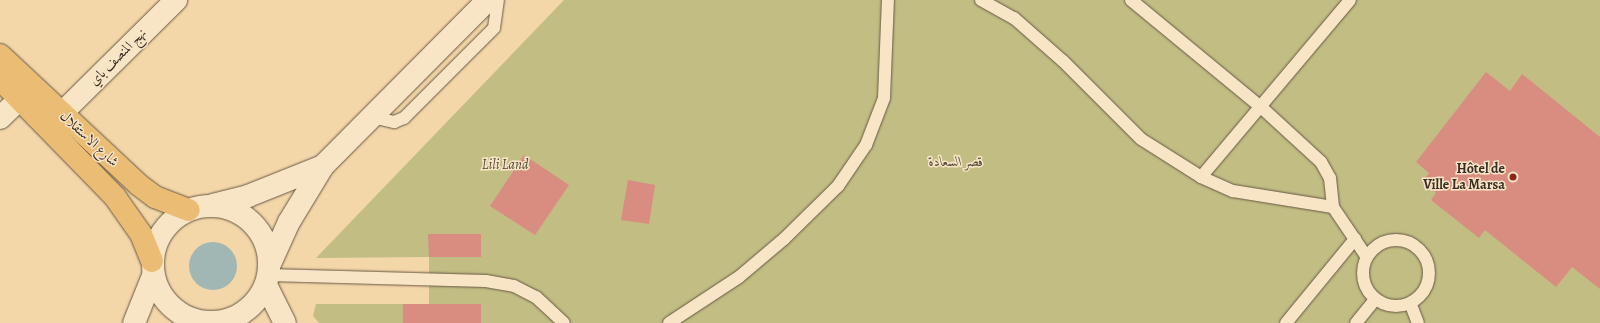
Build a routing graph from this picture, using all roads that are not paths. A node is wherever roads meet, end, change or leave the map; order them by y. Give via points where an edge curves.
1 (176, 0) edge
2 (488, 0) edge
3 (498, 0) edge
4 (888, 0) edge
5 (981, 0) edge
6 (1131, 0) edge
7 (1350, 0) edge
8 (0, 55) edge
9 (0, 79) edge
10 (20, 99) junction
11 (1262, 108) junction
12 (61, 114) junction
13 (372, 117) junction
14 (0, 118) edge
15 (323, 166) junction
16 (1201, 177) junction
17 (1333, 207) junction
18 (198, 208) junction
19 (1355, 240) junction
20 (1366, 256) junction
21 (153, 269) junction
22 (268, 275) junction
23 (1374, 301) junction
24 (1411, 304) junction
25 (134, 323) edge
26 (212, 323) edge
27 (284, 323) edge
28 (564, 323) edge
29 (669, 323) edge
30 (1286, 323) edge
31 (1356, 323) edge
32 (1418, 323) edge

1 - 12 main road, نهج المنصف باي
2 - 13 main road
3 - 13 lane via 494,28 404,118 394,122
4 - 29 lane via 884,98 866,145 838,186 784,239 739,276
5 - 16 lane via 1014,18 1063,61 1141,139
6 - 11 lane
7 - 11 lane
8 - 12 highway, شارع الاستقلال
9 - 10 highway, شارع الاستقلال
10 - 14 main road
10 - 21 highway, شارع الاستقلال via 115,197 138,229
11 - 16 lane
11 - 17 lane via 1321,162 1330,178
12 - 18 highway, شارع الاستقلال via 155,197
13 - 15 main road
15 - 18 main road via 248,196
15 - 22 main road via 289,222
16 - 17 lane via 1233,192
17 - 19 lane
18 - 21 main road via 179,216 163,231
18 - 22 main road via 238,212 254,224 266,244
19 - 20 lane
19 - 30 lane
20 - 23 lane via 1362,278
20 - 24 lane via 1380,243 1396,239 1415,245 1428,260 1428,286
21 - 25 main road
21 - 26 main road via 162,296 172,309 190,320
22 - 26 main road via 250,309
22 - 27 main road
22 - 28 lane via 486,281 514,286 536,297
23 - 24 lane via 1390,308
23 - 31 lane
24 - 32 lane

